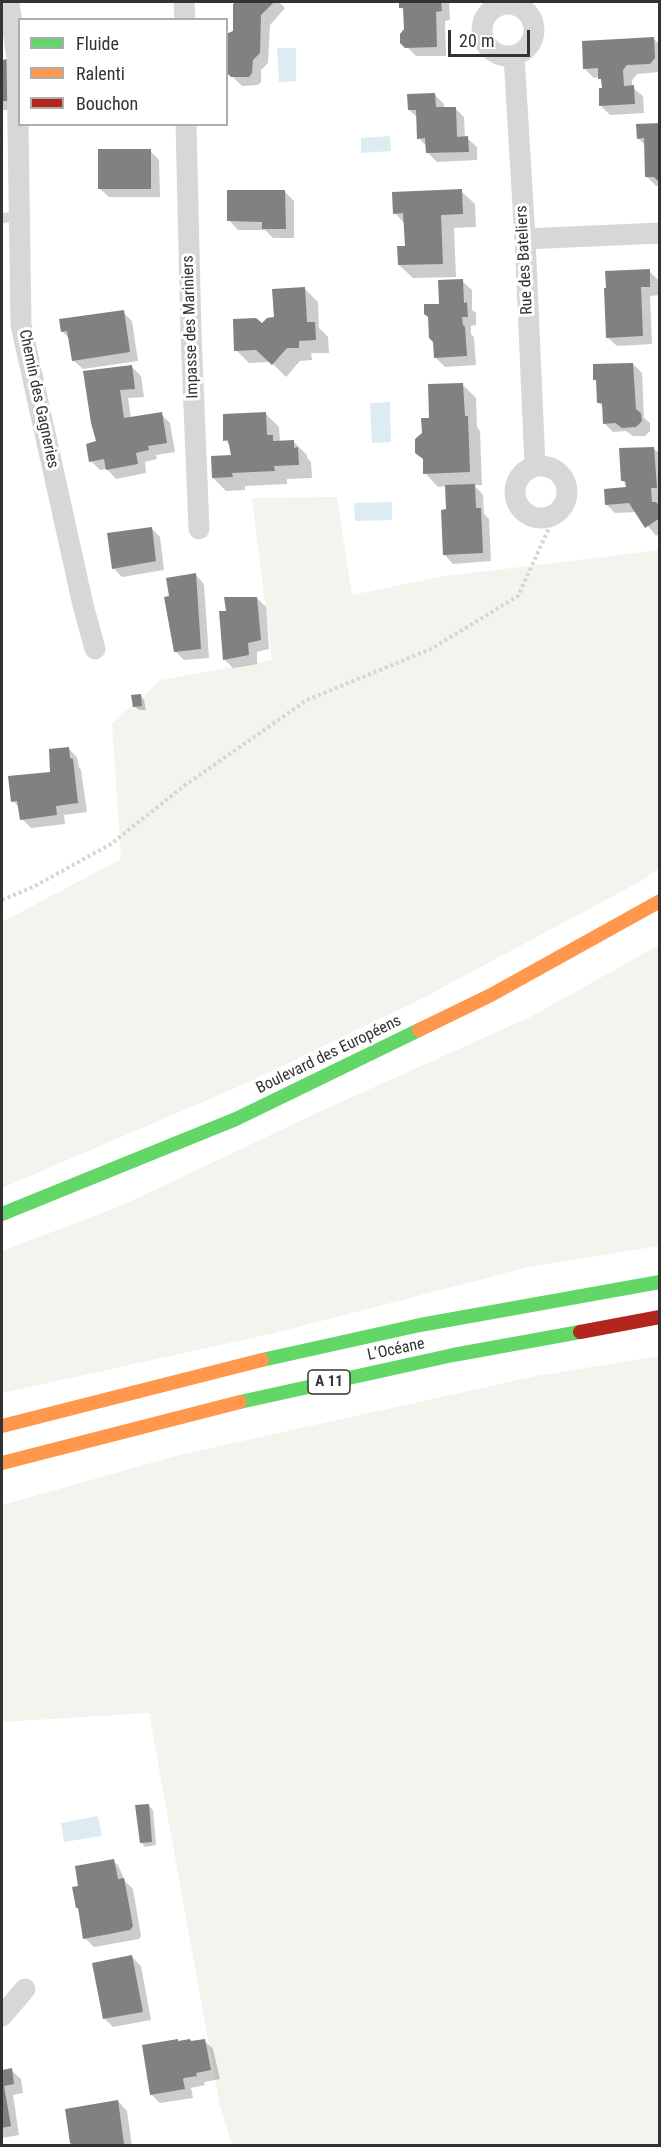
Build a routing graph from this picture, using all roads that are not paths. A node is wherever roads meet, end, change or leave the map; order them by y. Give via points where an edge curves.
1 (9, 2) edge
2 (184, 2) edge
3 (184, 18) edge
4 (514, 56) dead end
5 (186, 126) edge
6 (10, 218) edge
7 (660, 233) edge
8 (525, 239) junction
9 (535, 465) junction
10 (199, 529) dead end
11 (95, 649) dead end
12 (660, 901) edge
13 (660, 912) edge
14 (278, 1114) dead end
15 (129, 1178) dead end
16 (2, 1214) edge
17 (2, 1224) edge
18 (660, 1282) edge
19 (660, 1317) edge
20 (2, 1426) edge
21 (2, 1463) edge
22 (26, 1989) dead end
23 (2, 2016) edge

1 - 6 street, Chemin des Gagneries via 17,58
2 - 3 street
4 - 8 street, Rue des Bateliers
5 - 10 street, Impasse des Mariniers
6 - 11 street, Chemin des Gagneries via 21,325
7 - 8 street
8 - 9 street, Rue des Bateliers
9 - 9 street via 555,469 567,483 567,503 554,517 531,518 520,511 514,498 519,475
12 - 16 main road, Boulevard des Européens via 491,995 236,1119
13 - 17 lane via 582,956 289,1102
14 - 15 main road, Boulevard des Européens
18 - 20 main road, L’Océane / A 11 via 420,1325 270,1358
19 - 21 main road, L’Océane / A 11 via 360,1374
22 - 23 street

